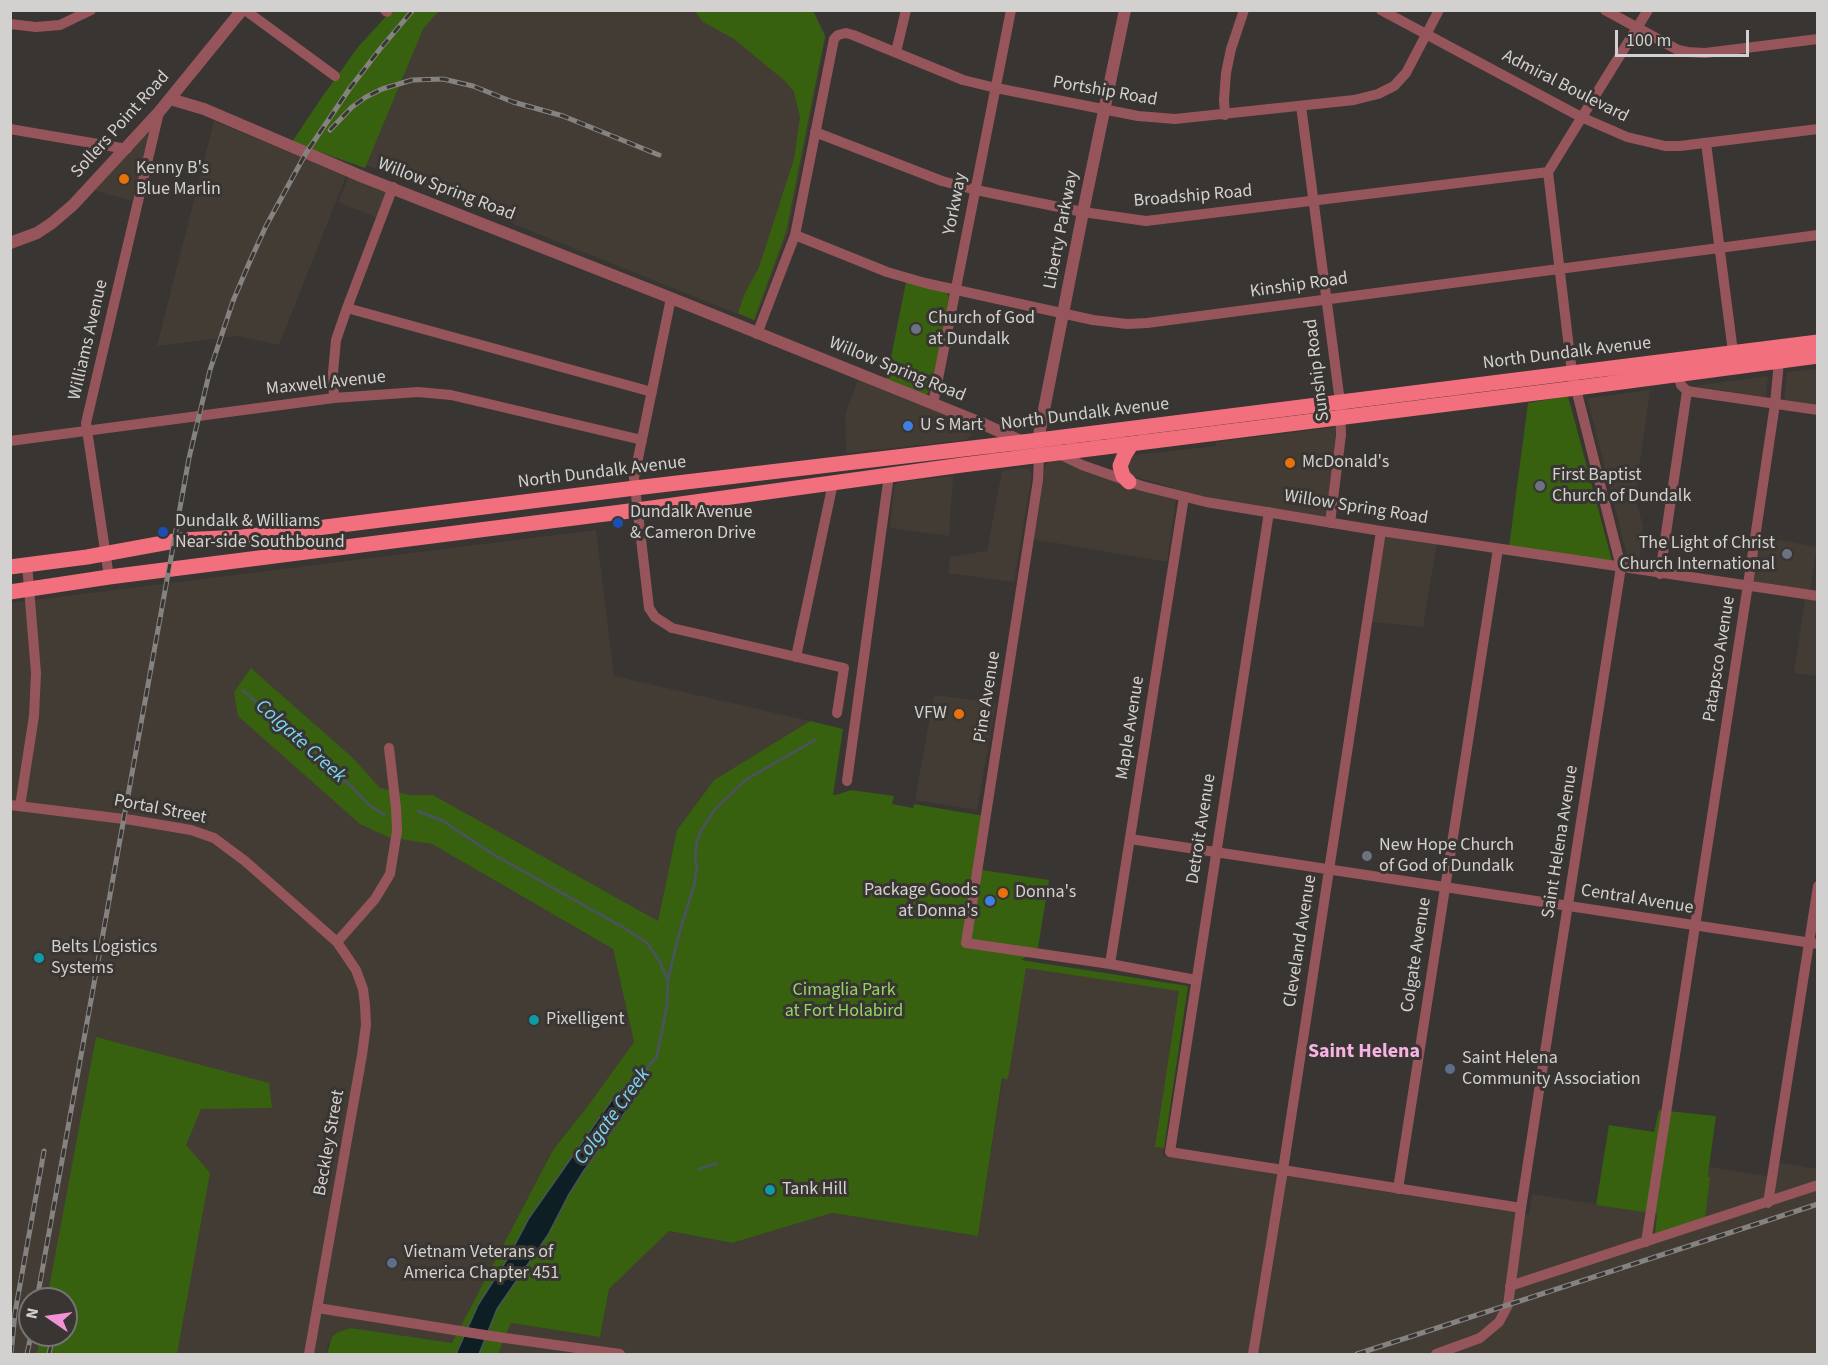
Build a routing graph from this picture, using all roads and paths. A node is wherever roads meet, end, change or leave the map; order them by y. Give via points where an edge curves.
1 (91, 10) edge
2 (243, 10) edge
3 (906, 10) edge
4 (1011, 10) edge
5 (1125, 10) edge
6 (1244, 10) edge
7 (1381, 10) edge
8 (1438, 10) edge
9 (1605, 10) edge
10 (1648, 10) edge
11 (10, 24) edge
12 (1638, 27) junction
13 (1426, 35) junction
14 (1818, 39) edge
15 (896, 52) junction
16 (335, 76) dead end
17 (996, 88) junction
18 (170, 99) junction
19 (1301, 106) junction
20 (1104, 110) junction
21 (159, 112) junction
22 (1225, 115) junction
23 (1581, 117) junction
24 (10, 129) edge
25 (1818, 129) edge
26 (815, 132) junction
27 (1706, 143) junction
28 (127, 149) junction
29 (1548, 172) junction
30 (393, 187) junction
31 (976, 190) junction
32 (1313, 202) junction
33 (1083, 212) junction
34 (795, 235) junction
35 (1818, 235) edge
36 (10, 243) edge
37 (1721, 248) junction
38 (1560, 268) junction
39 (956, 290) junction
40 (671, 298) junction
41 (1326, 299) junction
42 (347, 308) junction
43 (1064, 312) junction
44 (757, 334) junction
45 (1818, 342) edge
46 (1733, 352) junction
47 (1818, 356) edge
48 (1779, 361) junction
49 (1572, 373) junction
50 (1678, 374) junction
51 (1576, 388) junction
52 (1687, 391) junction
53 (652, 392) junction
54 (334, 398) junction
55 (1340, 402) junction
56 (933, 404) junction
57 (1774, 404) junction
58 (1818, 410) edge
59 (1341, 418) junction
60 (88, 431) junction
61 (642, 440) junction
62 (10, 441) edge
63 (1131, 445) junction
64 (1035, 446) junction
65 (1059, 454) junction
66 (889, 475) junction
67 (1129, 482) junction
68 (833, 483) junction
69 (635, 488) junction
70 (1184, 497) junction
71 (637, 510) junction
72 (1269, 512) junction
73 (1330, 523) junction
74 (1381, 531) junction
75 (1498, 549) junction
76 (106, 554) junction
77 (27, 564) junction
78 (10, 567) edge
79 (1621, 567) junction
80 (1660, 574) junction
81 (109, 577) junction
82 (1748, 586) junction
83 (30, 590) junction
84 (10, 592) edge
85 (1818, 596) edge
86 (796, 657) junction
87 (837, 712) dead end
88 (389, 748) dead end
89 (847, 782) dead end
90 (15, 805) edge
91 (1130, 839) junction
92 (1215, 851) junction
93 (1329, 869) junction
94 (1818, 886) edge
95 (1445, 887) junction
96 (1567, 906) junction
97 (1695, 926) junction
98 (337, 942) junction
99 (1813, 944) edge
100 (1110, 964) junction
101 (1196, 980) junction
102 (1283, 1170) junction
103 (1818, 1185) edge
104 (1398, 1189) junction
105 (1768, 1203) junction
106 (1521, 1208) junction
107 (1646, 1242) junction
108 (1510, 1286) junction
109 (318, 1308) junction
110 (309, 1354) edge
111 (620, 1354) edge
112 (1253, 1354) edge
113 (1436, 1354) edge

1 - 11 street via 60,25
2 - 16 street
2 - 18 street, Sollers Point Road
3 - 15 street
4 - 17 street, Yorkway
5 - 20 street, Liberty Parkway
6 - 22 street via 1226,73
7 - 13 street, Admiral Boulevard
8 - 13 street, Portship Road
9 - 12 street
10 - 12 street
12 - 14 street via 1688,52
12 - 23 street
13 - 19 street, Portship Road via 1406,73 1389,90 1354,100
13 - 23 street, Admiral Boulevard
15 - 17 street, Portship Road via 963,80
15 - 26 street, Portship Road via 846,33 838,35
17 - 20 street, Portship Road
17 - 31 street, Yorkway
18 - 21 street, Sollers Point Road
18 - 30 street, Willow Spring Road via 204,109
19 - 22 street, Portship Road
19 - 32 street, Sunship Road
20 - 22 street, Portship Road via 1167,119
20 - 33 street, Liberty Parkway
21 - 28 street, Sollers Point Road
21 - 60 street, Williams Avenue via 86,423
23 - 27 street, Admiral Boulevard via 1616,133 1665,146
23 - 29 street
24 - 28 street
25 - 27 street, Admiral Boulevard
26 - 31 street, Broadship Road
26 - 34 street
27 - 37 street
28 - 36 street, Sollers Point Road via 52,223
29 - 32 street, Broadship Road
29 - 38 street, Saint Helena Avenue
30 - 40 street, Willow Spring Road
30 - 42 street
31 - 33 street, Broadship Road
31 - 39 street, Yorkway
32 - 33 street, Broadship Road via 1146,221
32 - 41 street, Sunship Road
33 - 43 street, Liberty Parkway
34 - 39 street, Kinship Road via 887,272
34 - 44 street
35 - 37 street, Kinship Road
37 - 38 street, Kinship Road
37 - 46 street
38 - 41 street, Kinship Road
38 - 49 street, Saint Helena Avenue
39 - 43 street, Kinship Road
39 - 56 street, Yorkway
40 - 44 street, Willow Spring Road
40 - 53 street
41 - 43 street, Kinship Road via 1136,323 1113,323
41 - 55 street, Sunship Road
42 - 53 street
42 - 54 street via 336,340
43 - 64 street, Liberty Parkway
44 - 56 street, Willow Spring Road
45 - 46 main road, North Dundalk Avenue
46 - 49 main road, North Dundalk Avenue
47 - 48 main road, North Dundalk Avenue
48 - 50 main road, North Dundalk Avenue
48 - 57 street, Patapsco Avenue
49 - 51 street, Saint Helena Avenue
49 - 55 main road, North Dundalk Avenue
50 - 51 main road, North Dundalk Avenue
50 - 52 street
51 - 59 main road, North Dundalk Avenue
51 - 79 street, Saint Helena Avenue
52 - 57 street
52 - 80 street
53 - 61 street
54 - 60 street, Maxwell Avenue
54 - 61 street, Maxwell Avenue via 438,393
55 - 59 street, Sunship Road
55 - 64 main road, North Dundalk Avenue
56 - 64 street, Willow Spring Road
57 - 58 street
57 - 82 street, Patapsco Avenue
59 - 63 main road, North Dundalk Avenue
59 - 73 street, Sunship Road
60 - 62 street, Maxwell Avenue
60 - 76 street, Williams Avenue
61 - 69 street
63 - 65 main road, North Dundalk Avenue
63 - 67 main road via 1120,466
64 - 65 main road, North Dundalk Avenue
64 - 66 main road, North Dundalk Avenue
64 - 69 main road, North Dundalk Avenue
64 - 100 street, Pine Avenue via 1038,480 966,943
65 - 67 street, Willow Spring Road
66 - 68 main road, North Dundalk Avenue
66 - 89 street
67 - 70 street, Willow Spring Road
68 - 71 main road, North Dundalk Avenue
68 - 86 street
69 - 71 street
69 - 76 main road, North Dundalk Avenue via 242,537 180,540
70 - 72 street, Willow Spring Road
70 - 91 street, Maple Avenue
71 - 81 main road, North Dundalk Avenue
71 - 86 street via 647,601 655,617 672,628
72 - 73 street, Willow Spring Road
72 - 92 street, Detroit Avenue
73 - 74 street, Willow Spring Road
74 - 75 street, Willow Spring Road
74 - 93 street, Cleveland Avenue
75 - 79 street, Willow Spring Road
75 - 95 street, Colgate Avenue
76 - 77 main road, North Dundalk Avenue
76 - 81 street, Williams Avenue
77 - 78 main road, North Dundalk Avenue
77 - 83 street
79 - 80 street, Willow Spring Road
79 - 96 street, Saint Helena Avenue
80 - 82 street, Willow Spring Road
81 - 83 main road, North Dundalk Avenue
82 - 85 street, Willow Spring Road
82 - 97 street, Patapsco Avenue
83 - 84 main road, North Dundalk Avenue
83 - 90 street via 36,673 34,716
86 - 87 street via 844,668
88 - 98 street via 397,831 390,874 375,899
90 - 98 street, Portal Street via 206,834 245,861
91 - 92 street, Central Avenue
91 - 100 street, Maple Avenue
92 - 93 street, Central Avenue
92 - 101 street, Detroit Avenue
93 - 95 street, Central Avenue
93 - 102 street, Cleveland Avenue
94 - 99 street
95 - 96 street, Central Avenue
95 - 104 street, Colgate Avenue
96 - 97 street, Central Avenue
96 - 106 street, Saint Helena Avenue
97 - 99 street, Central Avenue
97 - 107 street, Patapsco Avenue
98 - 109 street, Beckley Street via 356,970 363,989 366,1025
99 - 105 street
100 - 101 street
101 - 102 street, Detroit Avenue via 1170,1152
102 - 104 street
102 - 112 street, Cleveland Avenue
103 - 105 street
104 - 106 street
105 - 107 street
106 - 108 street, Saint Helena Avenue
107 - 108 street
108 - 113 street, Saint Helena Avenue via 1508,1305 1487,1334
109 - 110 street, Beckley Street
109 - 111 street

